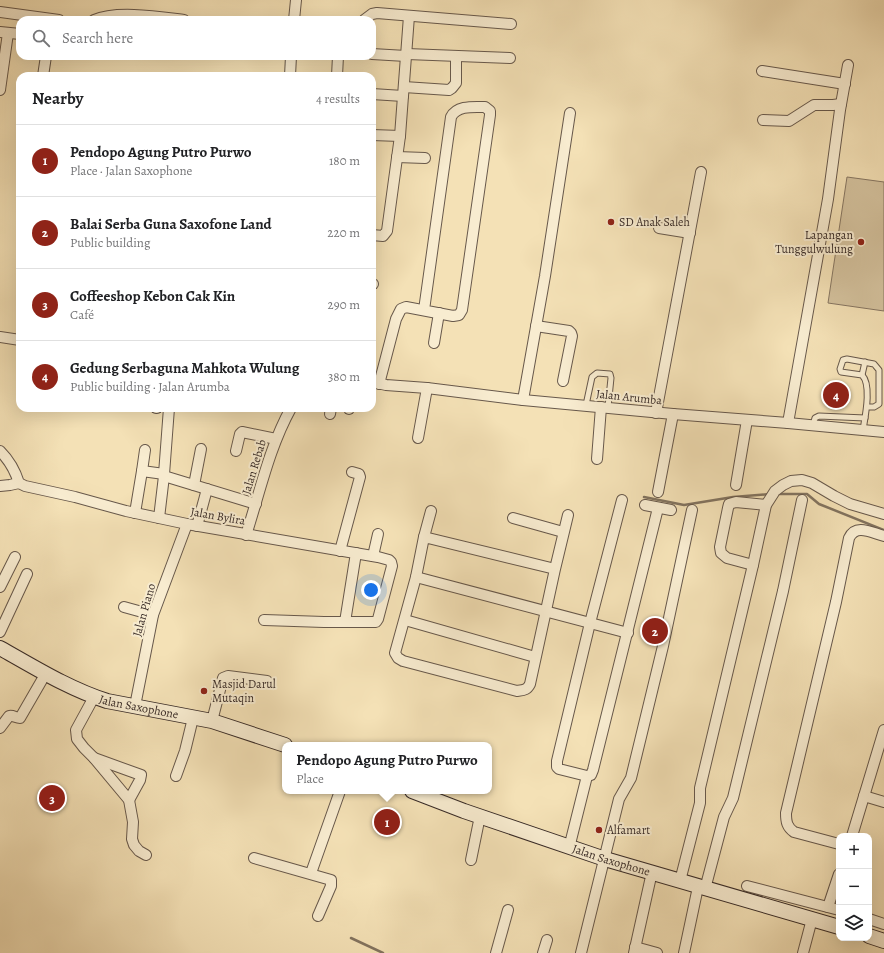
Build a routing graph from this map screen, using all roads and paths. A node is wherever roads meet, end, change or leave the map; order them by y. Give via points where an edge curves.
1 (296, 0) edge
2 (0, 12) edge
3 (27, 16) edge
4 (108, 16) edge
5 (119, 16) edge
6 (294, 16) edge
7 (370, 16) edge
8 (409, 16) junction
9 (511, 24) dead end
10 (4, 32) edge
11 (16, 34) edge
12 (376, 54) edge
13 (406, 55) junction
14 (456, 56) junction
15 (510, 58) dead end
16 (45, 60) edge
17 (291, 60) edge
18 (338, 60) edge
19 (848, 65) dead end
20 (762, 71) dead end
21 (44, 72) edge
22 (290, 72) edge
23 (337, 72) edge
24 (845, 84) junction
25 (0, 90) edge
26 (404, 91) junction
27 (376, 94) edge
28 (841, 107) junction
29 (570, 113) dead end
30 (763, 120) dead end
31 (400, 136) junction
32 (376, 137) edge
33 (397, 157) junction
34 (425, 158) dead end
35 (701, 172) dead end
36 (660, 228) dead end
37 (690, 233) junction
38 (376, 235) edge
39 (424, 310) junction
40 (439, 313) junction
41 (536, 326) junction
42 (0, 337) edge
43 (16, 339) edge
44 (434, 343) dead end
45 (865, 362) junction
46 (862, 375) junction
47 (563, 381) dead end
48 (376, 383) edge
49 (427, 388) junction
50 (522, 400) junction
51 (586, 405) junction
52 (605, 407) junction
53 (867, 407) junction
54 (169, 412) edge
55 (288, 412) edge
56 (656, 413) junction
57 (673, 414) junction
58 (865, 418) junction
59 (747, 420) junction
60 (788, 423) junction
61 (813, 425) junction
62 (863, 430) junction
63 (884, 432) edge
64 (418, 438) dead end
65 (276, 439) junction
66 (201, 449) dead end
67 (144, 450) dead end
68 (0, 451) edge
69 (236, 451) dead end
70 (597, 459) dead end
71 (142, 471) junction
72 (352, 472) dead end
73 (164, 475) junction
74 (11, 484) edge
75 (194, 485) junction
76 (736, 485) dead end
77 (207, 489) junction
78 (658, 492) dead end
79 (770, 499) junction
80 (622, 500) dead end
81 (802, 500) dead end
82 (256, 504) junction
83 (645, 505) dead end
84 (658, 508) junction
85 (671, 510) dead end
86 (692, 510) dead end
87 (431, 511) dead end
88 (135, 513) junction
89 (884, 514) edge
90 (568, 515) dead end
91 (159, 518) junction
92 (513, 518) dead end
93 (192, 525) junction
94 (563, 532) junction
95 (378, 534) dead end
96 (246, 535) junction
97 (884, 536) edge
98 (424, 537) junction
99 (340, 551) junction
100 (356, 553) junction
101 (373, 556) junction
102 (15, 557) dead end
103 (754, 565) junction
104 (555, 569) junction
105 (27, 574) dead end
106 (416, 577) junction
107 (0, 586) edge
108 (124, 608) dead end
109 (546, 612) junction
110 (153, 614) junction
111 (264, 620) dead end
112 (405, 620) junction
113 (345, 622) junction
114 (590, 623) junction
115 (0, 632) edge
116 (628, 633) junction
117 (0, 648) edge
118 (535, 657) junction
119 (46, 673) junction
120 (267, 681) dead end
121 (94, 697) junction
122 (135, 706) junction
123 (193, 718) junction
124 (212, 721) junction
125 (0, 728) edge
126 (884, 730) edge
127 (282, 744) edge
128 (94, 758) junction
129 (176, 776) dead end
130 (587, 776) junction
131 (339, 794) edge
132 (420, 794) edge
133 (864, 796) junction
134 (129, 800) junction
135 (884, 802) edge
136 (480, 816) junction
137 (853, 833) edge
138 (836, 843) edge
139 (569, 848) junction
140 (146, 855) dead end
141 (254, 858) dead end
142 (605, 859) junction
143 (472, 860) dead end
144 (652, 872) junction
145 (311, 873) junction
146 (680, 881) junction
147 (836, 883) edge
148 (747, 886) dead end
149 (701, 888) junction
150 (828, 907) junction
151 (836, 909) edge
152 (508, 910) dead end
153 (318, 916) dead end
154 (812, 919) junction
155 (872, 920) edge
156 (884, 924) edge
157 (836, 926) edge
158 (872, 937) edge
159 (547, 940) dead end
160 (884, 940) edge
161 (635, 950) edge
162 (496, 953) edge
163 (544, 953) edge
164 (581, 953) edge
165 (657, 953) edge
166 (684, 953) edge
167 (803, 953) edge

1 - 6 street
2 - 3 street
4 - 5 street
7 - 8 street via 374,13
8 - 9 street
8 - 13 street
10 - 11 street
10 - 25 street
12 - 13 street
13 - 14 street
13 - 26 street
14 - 15 street
14 - 26 street via 456,83 452,88
16 - 21 street
17 - 22 street
18 - 23 street
19 - 24 street
20 - 24 street
24 - 28 street
26 - 27 street
26 - 31 street
28 - 30 street via 814,106 789,121
28 - 60 street via 828,199
29 - 41 street
31 - 32 street
31 - 33 street
33 - 34 street
33 - 38 street via 387,231 383,236
35 - 37 street
36 - 37 street
37 - 56 street
39 - 40 street
39 - 40 street via 451,117 461,108 485,107 488,108 490,115 462,310 455,316
39 - 48 street via 406,307 398,311
40 - 44 street
41 - 47 street via 569,330 571,333
41 - 50 street
42 - 43 street
45 - 46 lane
45 - 46 lane via 845,359 841,363 841,372
45 - 53 lane via 878,367 880,374 879,404
46 - 53 lane via 866,381
48 - 49 street, Jalan Arumba
49 - 50 street, Jalan Arumba
49 - 64 street
50 - 51 street, Jalan Arumba
51 - 52 street, Jalan Arumba
51 - 52 lane via 592,377 597,373 606,373 610,374 611,378
52 - 56 street, Jalan Arumba
52 - 70 street
53 - 58 lane
54 - 73 street
55 - 65 street, Jalan Rebab
56 - 57 street, Jalan Arumba
57 - 59 street, Jalan Arumba
57 - 78 street
58 - 61 lane via 819,416 815,418
58 - 62 lane
59 - 60 street, Jalan Arumba
59 - 76 street
60 - 61 street, Jalan Arumba
61 - 62 street, Jalan Arumba
62 - 63 street, Jalan Arumba
65 - 69 street via 242,432
65 - 82 street, Jalan Rebab
66 - 75 street
67 - 71 street
68 - 74 street, Jalan Bylira via 15,471
71 - 73 street
71 - 88 street
72 - 99 street via 360,477
73 - 75 street
73 - 91 street
74 - 88 street, Jalan Bylira
75 - 77 street
77 - 82 street
77 - 93 street, Jalan Piano
79 - 89 street via 783,485 802,480 850,504
79 - 103 street
79 - 103 street via 736,502 729,504 728,508 721,553 727,558
80 - 114 street
81 - 149 street via 733,798 724,817
82 - 96 street, Jalan Rebab
83 - 84 street
84 - 85 street
84 - 116 street
86 - 142 street via 664,646 633,771 619,799
87 - 98 street
88 - 91 street, Jalan Bylira
90 - 94 street
91 - 93 street, Jalan Bylira
92 - 94 street
93 - 96 street, Jalan Bylira
93 - 110 street, Jalan Piano
94 - 104 street
95 - 101 street
96 - 99 street, Jalan Bylira
97 - 138 street via 861,530 853,532 849,538 786,813 786,823 794,832
98 - 104 street
98 - 106 street
99 - 100 street, Jalan Bylira
100 - 101 street, Jalan Bylira
100 - 113 street
101 - 113 street, Jalan Bylira via 389,560 392,564 377,620
102 - 107 street
103 - 146 street
104 - 109 street
105 - 115 street
106 - 109 street
106 - 112 street
108 - 110 street
109 - 114 street
109 - 118 street
110 - 122 street, Jalan Piano
111 - 113 street
112 - 118 street
112 - 118 street via 395,653 402,661 517,691 528,688
114 - 116 street
114 - 130 street via 556,764 560,769
116 - 130 street via 594,770
117 - 119 main road, Jalan Saxophone
119 - 121 main road, Jalan Saxophone
119 - 125 street via 20,718 9,716
120 - 124 street via 228,676 223,678
121 - 122 main road, Jalan Saxophone
121 - 128 street via 76,730 78,741
122 - 123 main road, Jalan Saxophone
123 - 124 main road, Jalan Saxophone
123 - 129 street
124 - 127 main road, Jalan Saxophone
126 - 133 street
128 - 134 street
128 - 134 street via 141,775
130 - 139 street
131 - 145 street
132 - 136 main road, Jalan Saxophone
133 - 135 street
133 - 137 street
134 - 140 street via 133,822 132,839 139,851
136 - 139 main road, Jalan Saxophone
136 - 143 street
139 - 142 main road, Jalan Saxophone
141 - 145 street
142 - 144 main road, Jalan Saxophone
142 - 164 street
144 - 146 main road, Jalan Saxophone
144 - 161 street
145 - 153 street via 331,880 331,886
146 - 149 main road, Jalan Saxophone
147 - 150 street
148 - 150 street
149 - 154 main road, Jalan Saxophone
149 - 166 street
150 - 151 street
152 - 162 street
154 - 157 main road, Jalan Saxophone
154 - 167 street
155 - 156 street
158 - 160 main road
159 - 163 street
161 - 165 street

